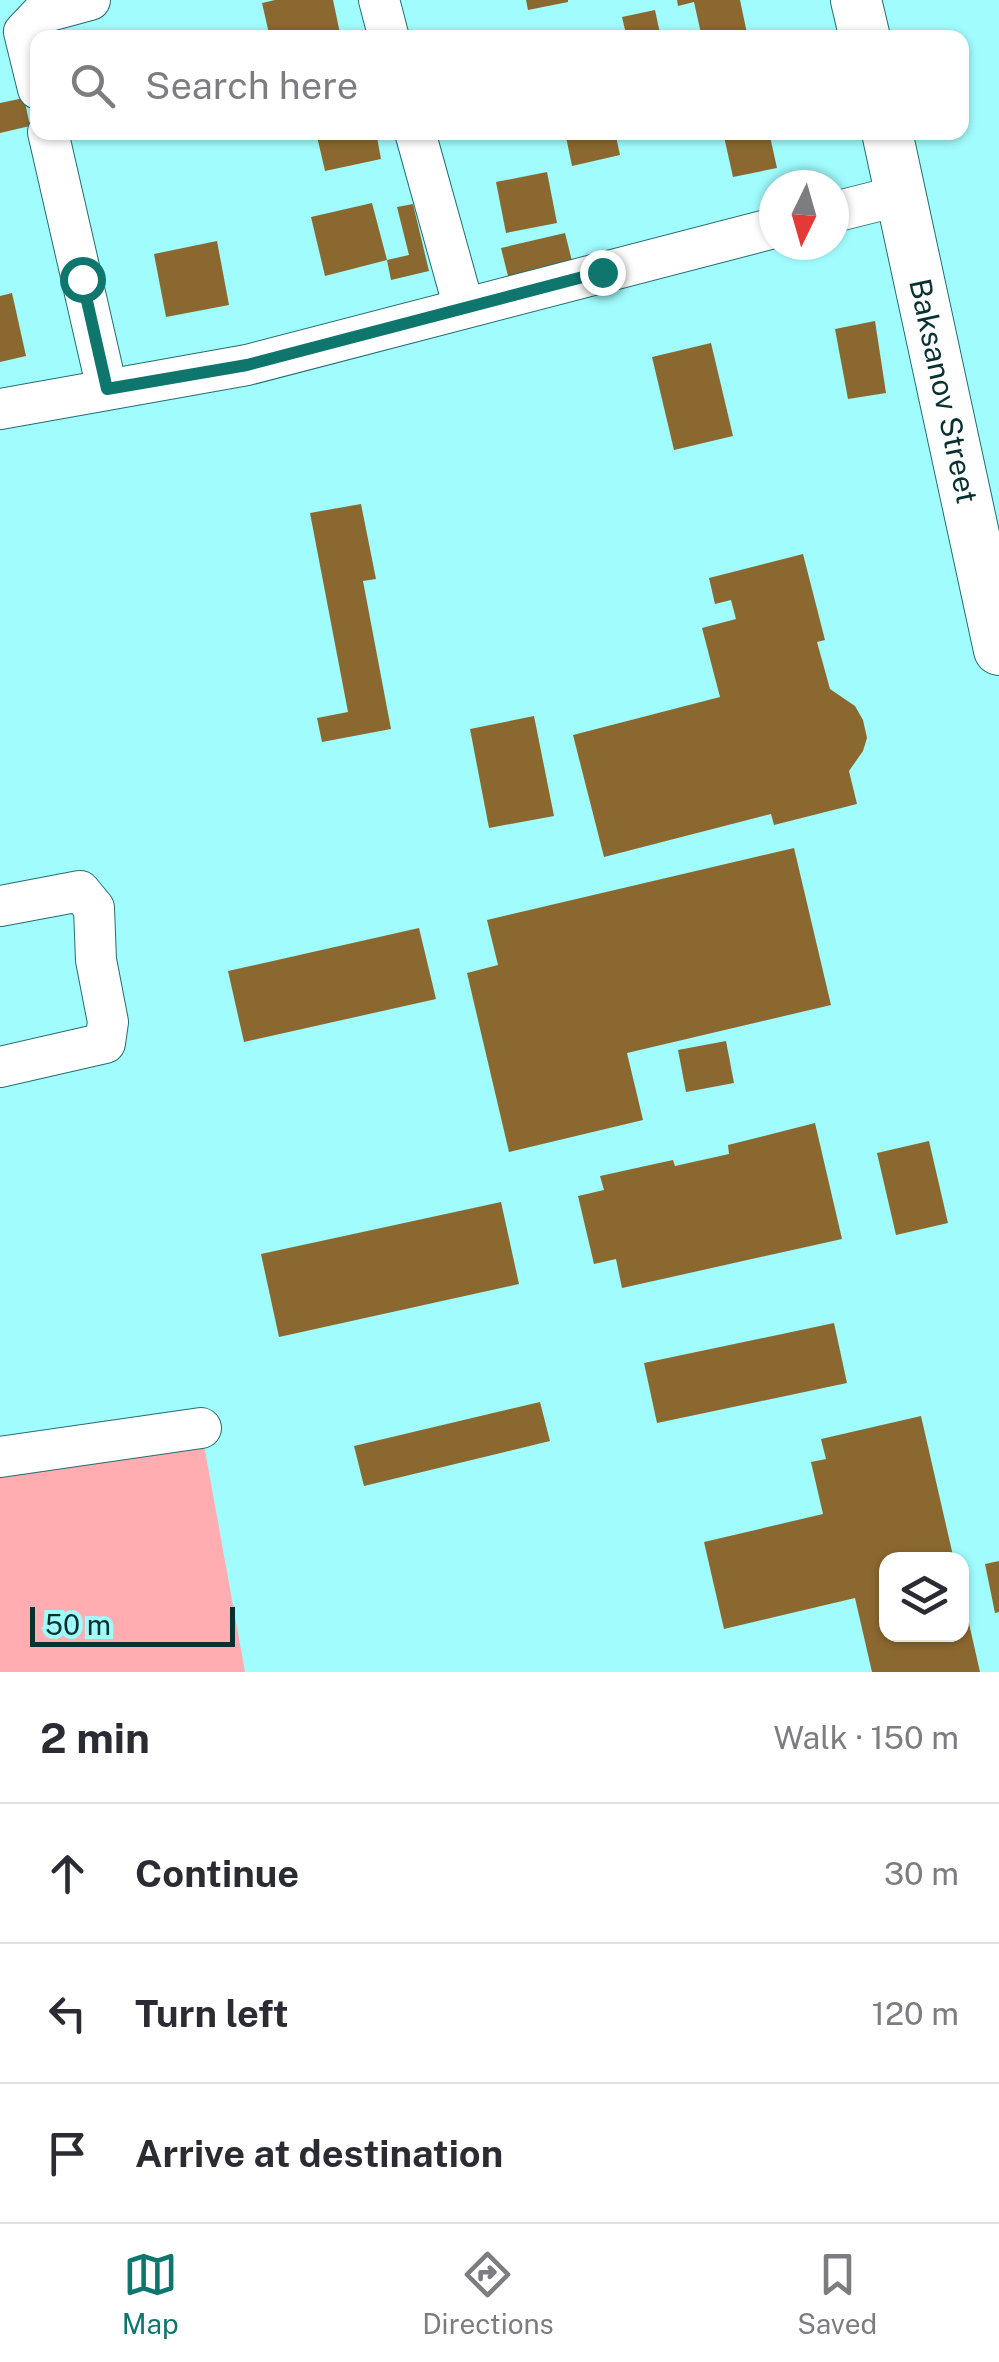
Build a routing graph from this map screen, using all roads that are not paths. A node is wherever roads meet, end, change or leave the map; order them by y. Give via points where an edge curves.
1 (90, 0) edge
2 (379, 0) edge
3 (856, 0) edge
4 (387, 30) edge
5 (863, 30) edge
6 (12, 34) edge
7 (30, 72) edge
8 (50, 140) edge
9 (417, 140) edge
10 (889, 140) edge
11 (902, 195) junction
12 (849, 208) edge
13 (759, 232) edge
14 (464, 308) junction
15 (107, 389) junction
16 (0, 409) edge
17 (999, 650) edge
18 (0, 906) edge
19 (0, 1067) edge
20 (201, 1428) dead end
21 (0, 1456) edge

1 - 6 lane via 42,14
2 - 4 lane
3 - 5 main road
6 - 7 lane
8 - 15 lane
9 - 14 lane
10 - 11 main road, Baksanov Street
11 - 12 lane
11 - 17 main road, Baksanov Street
13 - 14 lane
14 - 15 lane via 247,365
15 - 16 lane
18 - 19 lane via 80,892 94,908 108,1022 105,1043
20 - 21 lane

